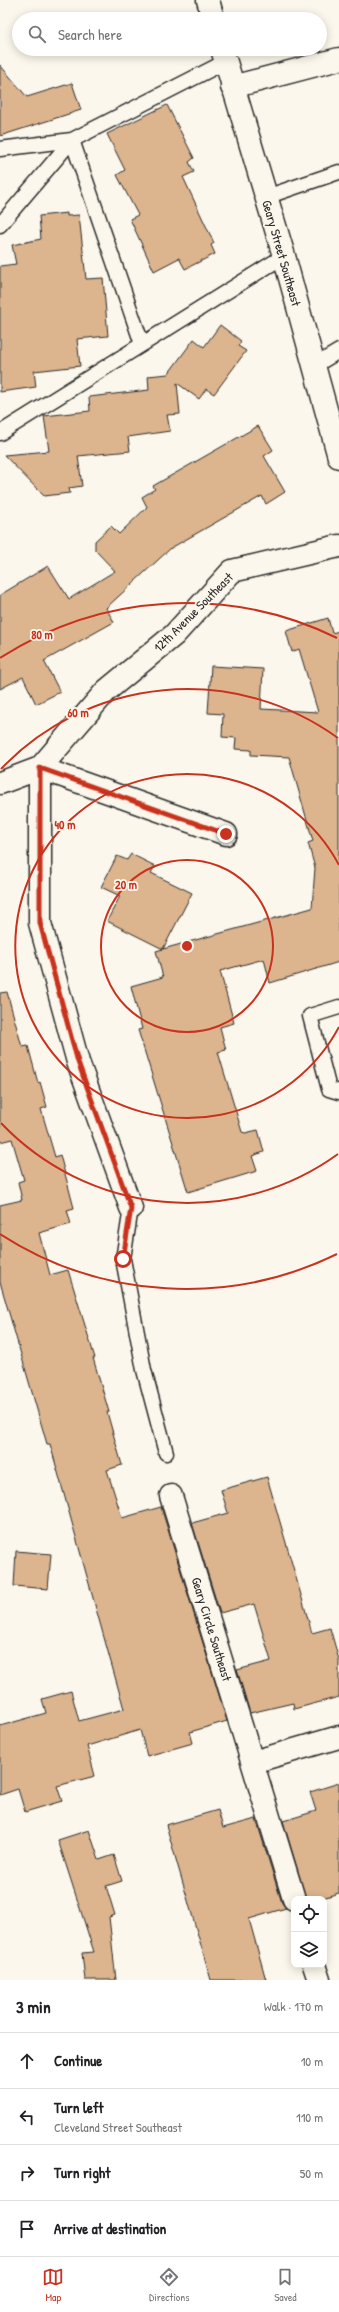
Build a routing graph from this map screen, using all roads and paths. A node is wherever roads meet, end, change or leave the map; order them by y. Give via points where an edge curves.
1 (208, 0) edge
2 (211, 12) edge
3 (221, 56) edge
4 (223, 56) edge
5 (339, 59) edge
6 (232, 87) junction
7 (72, 140) junction
8 (0, 149) edge
9 (339, 172) edge
10 (266, 197) junction
11 (0, 225) edge
12 (284, 256) junction
13 (142, 344) junction
14 (339, 351) edge
15 (314, 366) junction
16 (0, 433) edge
17 (339, 457) edge
18 (339, 546) edge
19 (40, 768) junction
20 (0, 783) edge
21 (226, 834) dead end
22 (339, 1007) edge
23 (339, 1092) edge
24 (131, 1208) joint
25 (166, 1453) dead end
26 (171, 1496) dead end
27 (339, 1737) edge
28 (252, 1762) junction
29 (293, 1896) edge
30 (315, 1968) edge
31 (319, 1980) edge

1 - 2 street
3 - 7 lane
4 - 6 street, Geary Street Southeast
5 - 6 street
6 - 10 street, Geary Street Southeast
7 - 8 lane
7 - 11 lane
7 - 13 lane
9 - 10 lane
10 - 12 street, Geary Street Southeast
12 - 13 lane
12 - 15 street, Geary Street Southeast
13 - 16 lane
14 - 15 lane
15 - 17 street, Geary Street Southeast
18 - 19 street, 12th Avenue Southeast via 232,571 174,635 106,691
19 - 20 street, 12th Avenue Southeast
19 - 21 street
19 - 24 street via 40,923 78,1062
22 - 23 lane via 310,1016 329,1089
24 - 25 lane via 123,1259 144,1370
26 - 28 street, Geary Circle Southeast
27 - 28 street
28 - 29 street, Geary Circle Southeast
30 - 31 street

